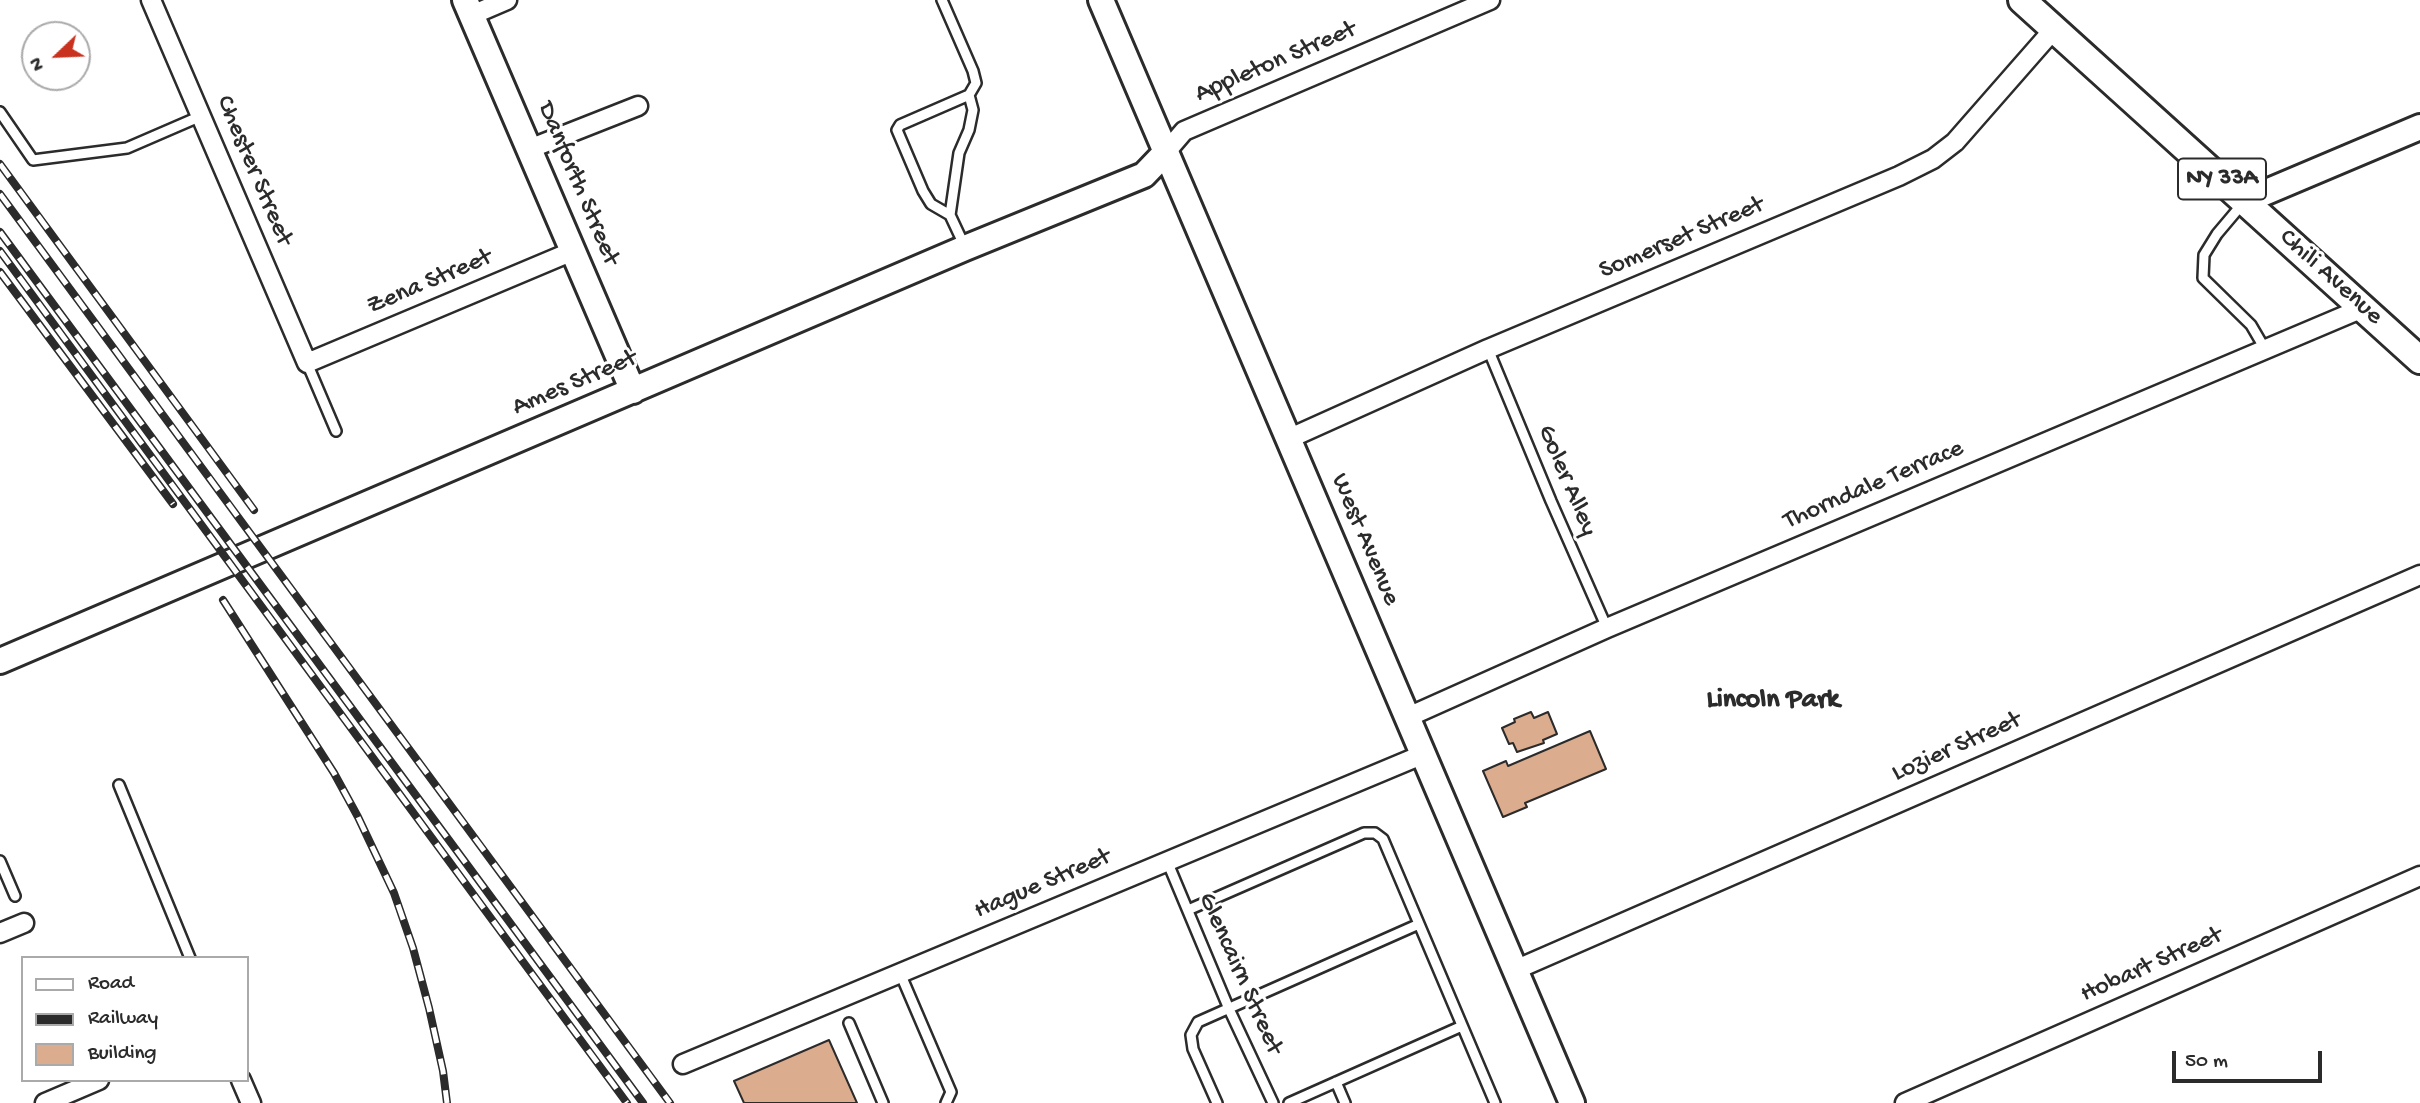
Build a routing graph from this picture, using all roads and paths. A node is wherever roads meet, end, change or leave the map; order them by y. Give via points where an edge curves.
1 (151, 0) edge
2 (508, 0) edge
3 (942, 0) edge
4 (1101, 0) edge
5 (1490, 0) edge
6 (2022, 0) edge
7 (469, 8) edge
8 (2054, 29) junction
9 (969, 95) junction
10 (638, 106) dead end
11 (0, 113) edge
12 (201, 116) junction
13 (2420, 127) edge
14 (529, 149) junction
15 (1166, 152) junction
16 (2245, 201) junction
17 (950, 215) junction
18 (965, 248) junction
19 (573, 251) junction
20 (2362, 308) junction
21 (1488, 349) junction
22 (2264, 349) junction
23 (2420, 360) edge
24 (307, 363) junction
25 (633, 391) junction
26 (336, 431) dead end
27 (1289, 439) junction
28 (2420, 575) edge
29 (1607, 628) junction
30 (0, 661) edge
31 (1408, 717) junction
32 (1424, 754) junction
33 (119, 785) dead end
34 (0, 861) edge
35 (1167, 862) junction
36 (2420, 876) edge
37 (15, 896) dead end
38 (1188, 910) junction
39 (24, 923) dead end
40 (1419, 925) junction
41 (0, 933) edge
42 (189, 956) edge
43 (1515, 970) junction
44 (900, 973) junction
45 (1229, 1009) junction
46 (849, 1023) dead end
47 (1462, 1026) junction
48 (683, 1064) dead end
49 (94, 1082) edge
50 (242, 1082) edge
51 (1336, 1082) junction
52 (45, 1103) edge
53 (251, 1103) edge
54 (883, 1103) edge
55 (946, 1103) edge
56 (1217, 1103) edge
57 (1273, 1103) edge
58 (1289, 1103) edge
59 (1345, 1103) edge
60 (1495, 1103) edge
61 (1572, 1103) edge
62 (1905, 1103) edge

1 - 12 street, Chester Street
2 - 7 street
3 - 9 lane via 976,78
4 - 15 street, West Avenue
5 - 15 street, Appleton Street via 1184,131
6 - 8 main road, Chili Avenue / NY 33A
7 - 14 street, Danforth Street
8 - 16 main road, Chili Avenue / NY 33A
8 - 21 street, Somerset Street via 1955,142 1933,159
9 - 17 lane via 973,110 959,153
9 - 17 lane via 897,130 931,204
10 - 14 street
11 - 12 lane via 33,160 127,148
12 - 24 street, Chester Street
13 - 16 street
14 - 19 street, Danforth Street
15 - 18 street, Ames Street via 1144,175
15 - 27 street, West Avenue
16 - 20 main road, Chili Avenue / NY 33A
16 - 22 lane via 2204,255 2203,278 2250,325
17 - 18 lane
18 - 25 street, Ames Street
19 - 24 street, Zena Street
19 - 25 street, Danforth Street
20 - 22 street, Thorndale Terrace
20 - 23 main road, Chili Avenue / NY 33A
21 - 27 street, Somerset Street
21 - 29 lane, Goler Alley
22 - 29 street, Thorndale Terrace
24 - 26 lane
25 - 30 street, Ames Street
27 - 31 street, West Avenue
28 - 43 street, Lozier Street
29 - 31 street, Thorndale Terrace
31 - 32 street, West Avenue
32 - 35 street, Hague Street
32 - 43 street, West Avenue
33 - 42 lane
34 - 37 lane
35 - 38 lane, Glencairn Street
35 - 44 street, Hague Street
36 - 62 street, Hobart Street
38 - 40 lane via 1364,833 1375,833 1383,839
38 - 45 lane, Glencairn Street
39 - 41 street
40 - 45 lane
40 - 47 lane
43 - 61 street, West Avenue
44 - 48 street, Hague Street
44 - 55 lane via 951,1092
45 - 56 lane via 1198,1022 1191,1035
45 - 57 lane, Glencairn Street
46 - 54 lane
47 - 51 lane
47 - 60 lane
49 - 52 street
50 - 53 street
51 - 58 lane
51 - 59 lane

